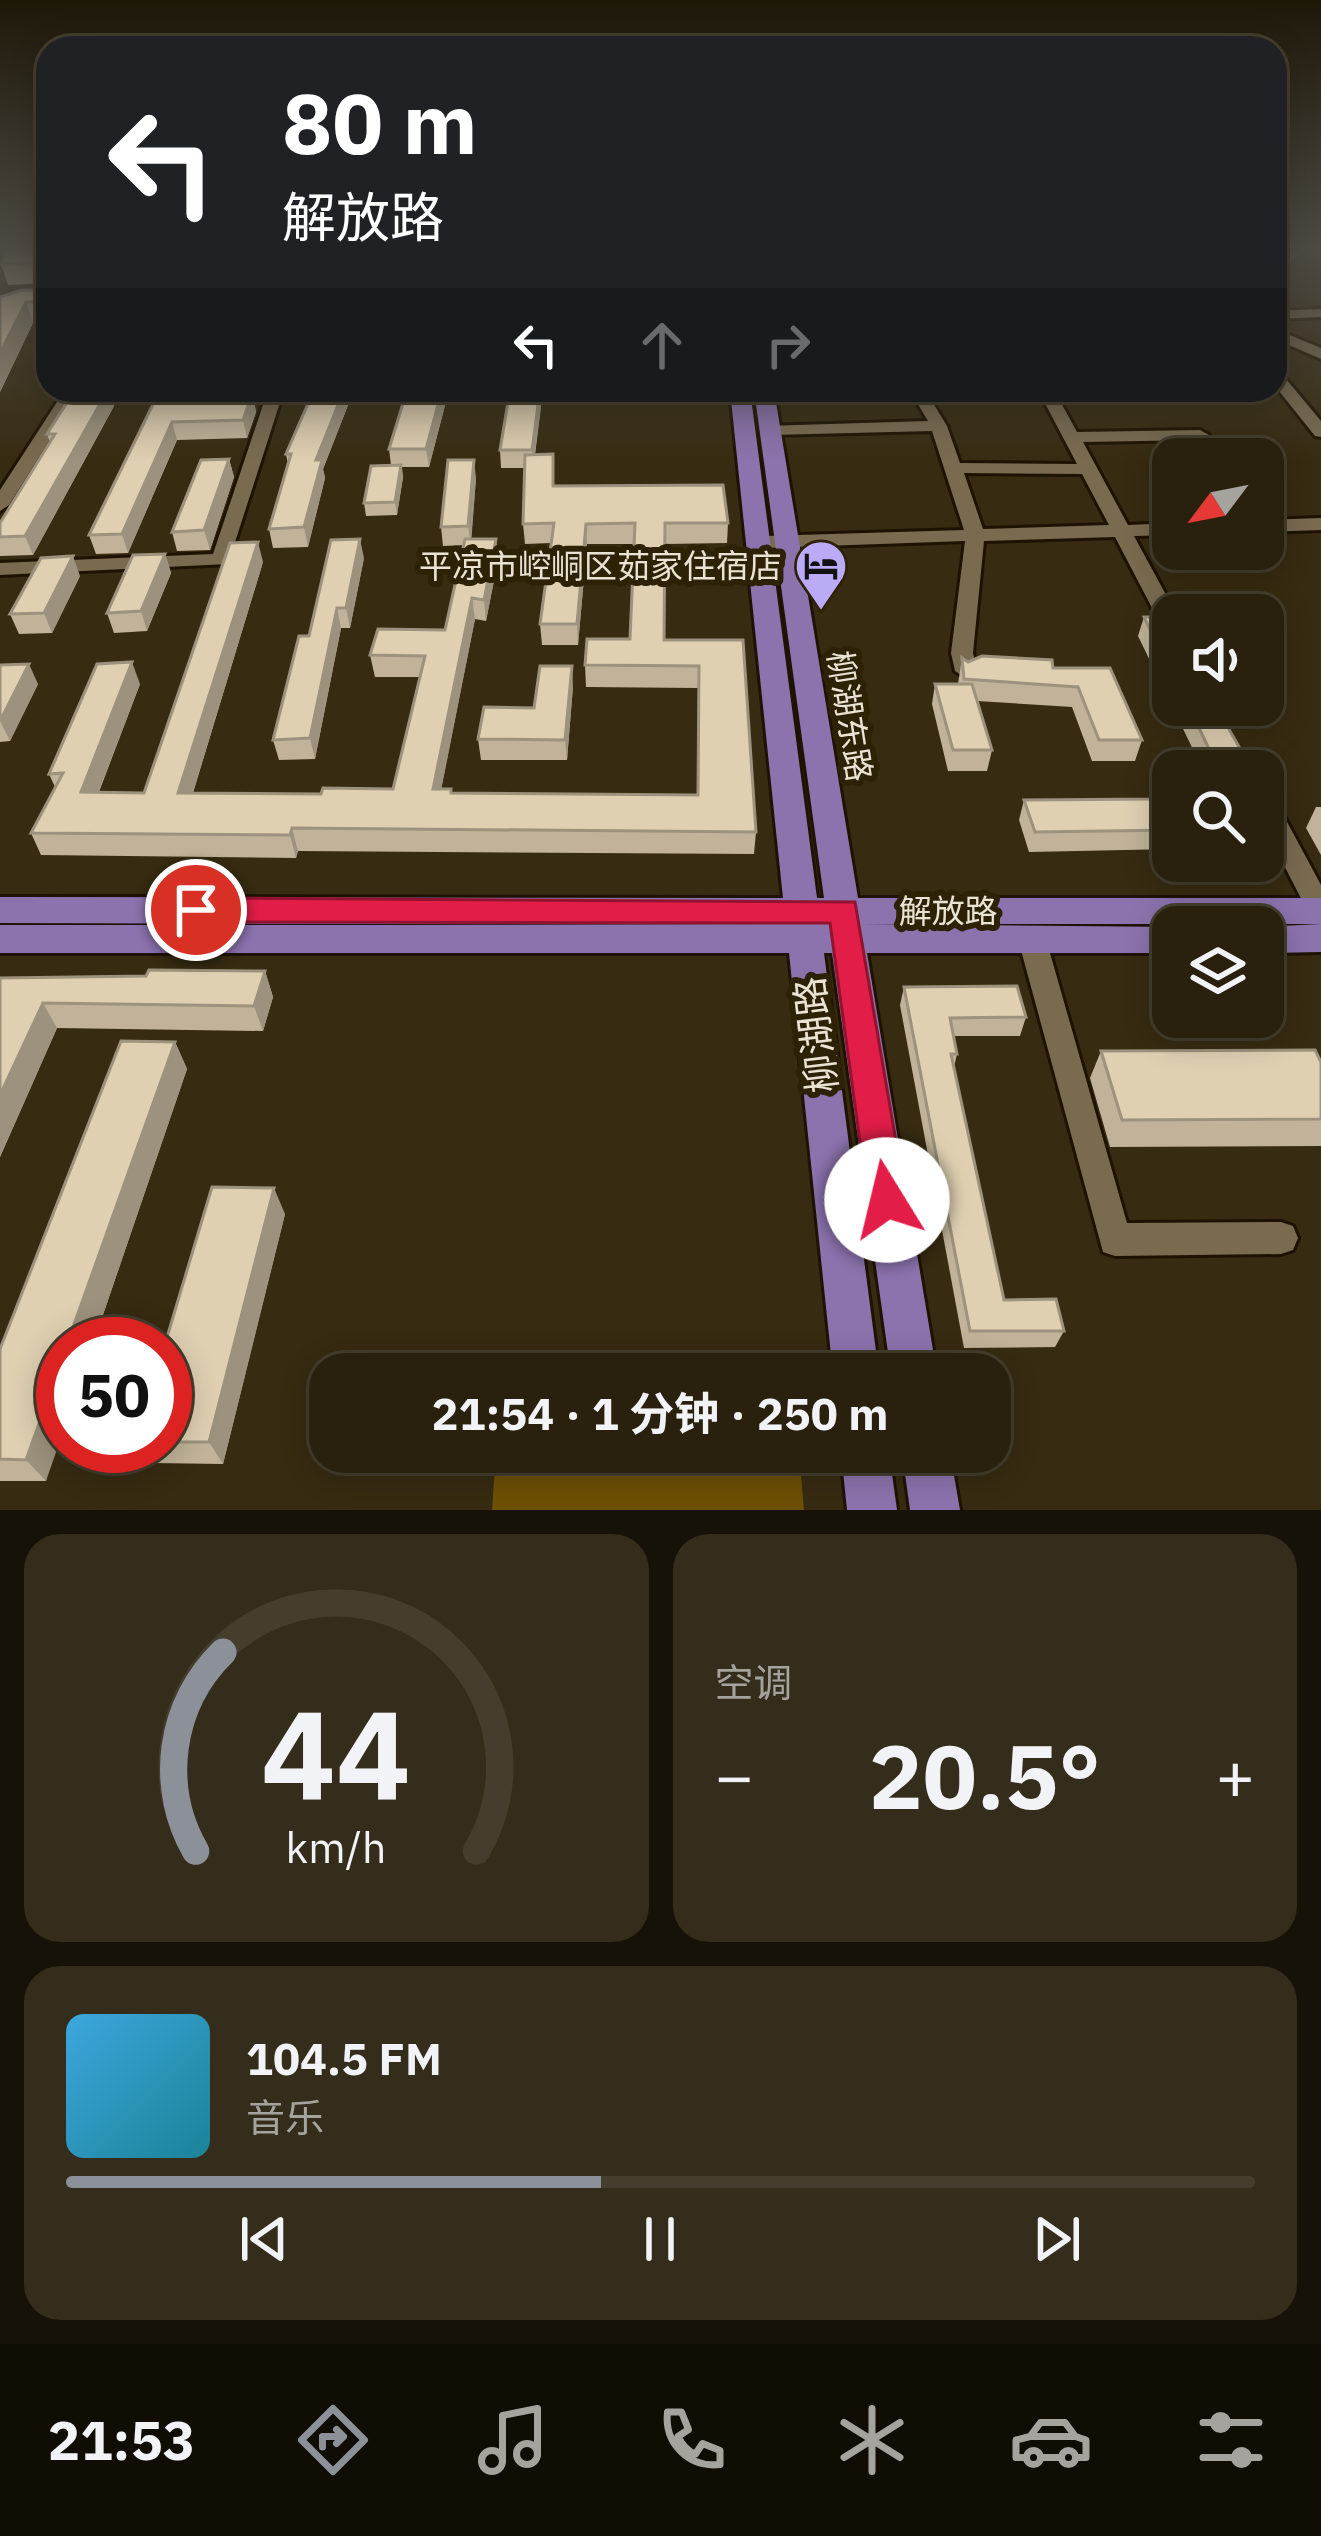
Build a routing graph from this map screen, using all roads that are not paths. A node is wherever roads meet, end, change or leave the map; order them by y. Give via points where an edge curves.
1 (1287, 338) edge
2 (1321, 354) edge
3 (1287, 391) edge
4 (65, 402) edge
5 (272, 402) edge
6 (741, 402) edge
7 (766, 402) edge
8 (925, 402) edge
9 (1053, 402) edge
10 (939, 426) junction
11 (770, 430) junction
12 (1321, 432) edge
13 (1200, 435) dead end
14 (1073, 437) junction
15 (953, 468) junction
16 (1091, 469) junction
17 (0, 505) edge
18 (1321, 524) edge
19 (1284, 525) edge
20 (1152, 529) edge
21 (1125, 530) junction
22 (975, 535) junction
23 (757, 542) junction
24 (787, 542) junction
25 (0, 569) edge
26 (1157, 594) edge
27 (966, 671) edge
28 (1284, 840) edge
29 (0, 910) edge
30 (1321, 911) edge
31 (802, 925) junction
32 (846, 925) junction
33 (1284, 938) edge
34 (1321, 938) edge
35 (0, 939) edge
36 (1032, 939) junction
37 (1152, 939) edge
38 (1281, 1238) dead end
39 (853, 1353) edge
40 (911, 1353) edge
41 (868, 1473) edge
42 (929, 1473) edge
43 (872, 1510) edge
44 (934, 1510) edge

1 - 2 street
3 - 12 street
4 - 17 street
5 - 25 street via 221,560
6 - 23 main road, 柳湖东路
7 - 11 main road, 柳湖东路
8 - 10 street
9 - 14 street
10 - 11 street
10 - 15 street
11 - 24 main road, 柳湖东路
13 - 14 street
14 - 16 street
15 - 16 street
15 - 22 street
16 - 21 street
18 - 19 street
20 - 21 street
21 - 22 street
21 - 26 street
22 - 24 street
22 - 27 street
23 - 24 street
23 - 31 main road, 柳湖东路
24 - 32 main road, 柳湖东路
28 - 30 street
29 - 31 main road, 解放路
30 - 32 main road, 解放路
31 - 32 main road, 解放路
31 - 35 main road, 解放路
31 - 39 main road, 柳湖路
32 - 36 main road, 解放路
32 - 40 main road, 柳湖路
33 - 34 main road
36 - 37 main road, 解放路
36 - 38 street via 1115,1240
41 - 43 main road
42 - 44 main road

